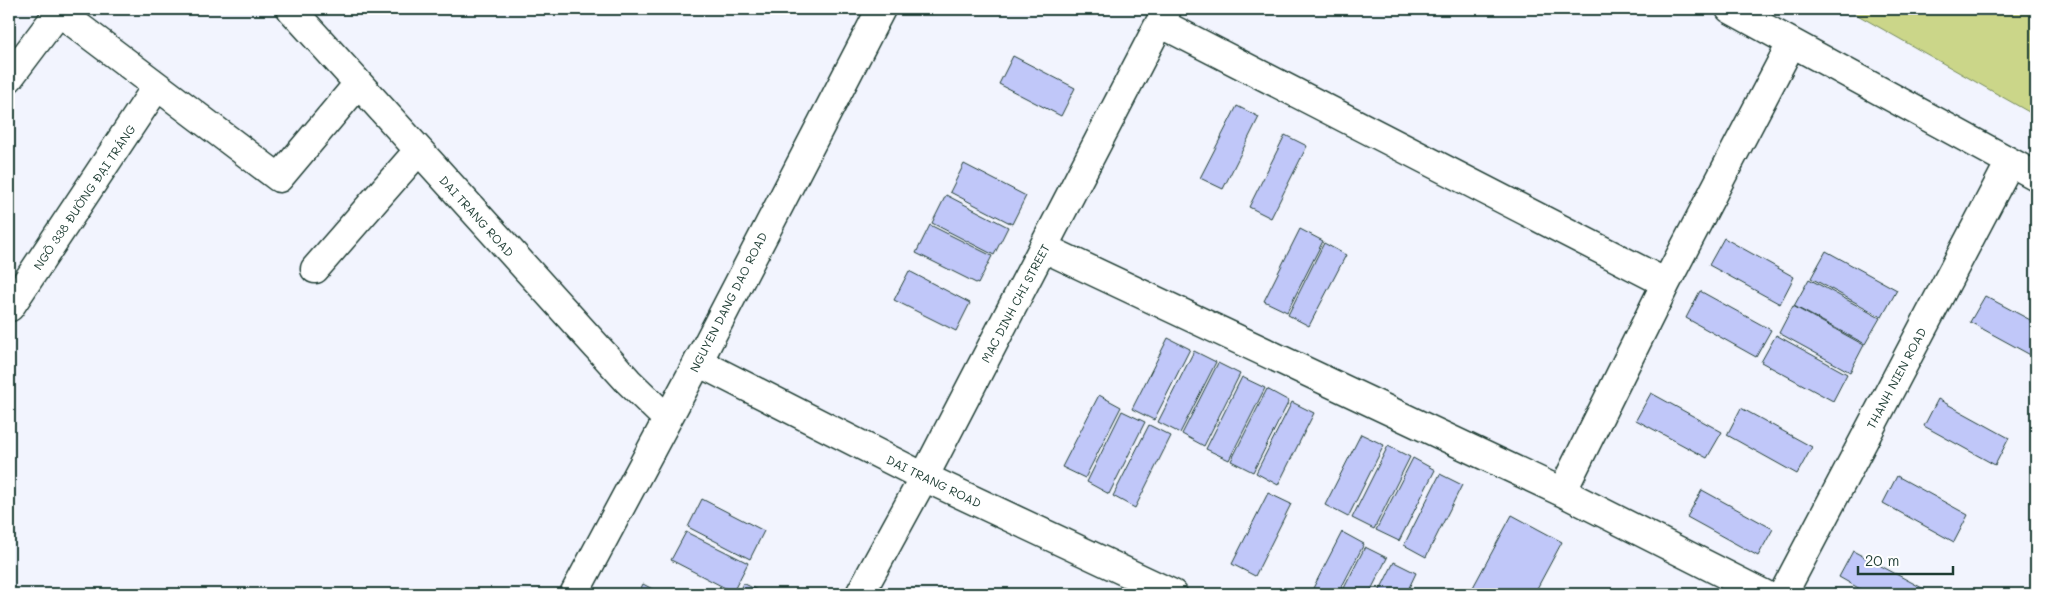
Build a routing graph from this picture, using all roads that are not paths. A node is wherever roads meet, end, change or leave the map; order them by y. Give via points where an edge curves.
1 (291, 9) edge
2 (881, 9) edge
3 (1730, 9) edge
4 (59, 10) edge
5 (1163, 16) edge
6 (1791, 44) junction
7 (9, 78) edge
8 (358, 84) junction
9 (157, 86) junction
10 (418, 151) junction
11 (2010, 162) junction
12 (2036, 176) edge
13 (1044, 248) junction
14 (315, 269) dead end
15 (1666, 283) junction
16 (10, 307) dead end
17 (698, 362) junction
18 (667, 419) junction
19 (924, 477) junction
20 (1562, 492) junction
21 (574, 594) edge
22 (860, 594) edge
23 (1173, 594) edge
24 (1764, 594) edge
25 (1783, 594) edge

1 - 8 street, DAI TRANG ROAD
2 - 17 street, NGUYEN DANG DAO ROAD
3 - 6 street
4 - 7 street
4 - 9 street
5 - 13 street, MAC DINH CHI STREET
5 - 15 street
6 - 11 street
6 - 15 street
8 - 9 street via 279,178
8 - 10 street, DAI TRANG ROAD
9 - 16 street, NGÕ 338 ĐƯỜNG ĐẠI TRÁNG
10 - 14 street
10 - 18 street, DAI TRANG ROAD via 628,381
11 - 12 street
11 - 25 street, THANH NIEN ROAD
13 - 19 street, MAC DINH CHI STREET
13 - 20 street
15 - 20 street
17 - 18 street, NGUYEN DANG DAO ROAD
17 - 19 street, DAI TRANG ROAD
18 - 21 street, NGUYEN DANG DAO ROAD
19 - 22 street, MAC DINH CHI STREET
19 - 23 street, DAI TRANG ROAD
20 - 24 street

